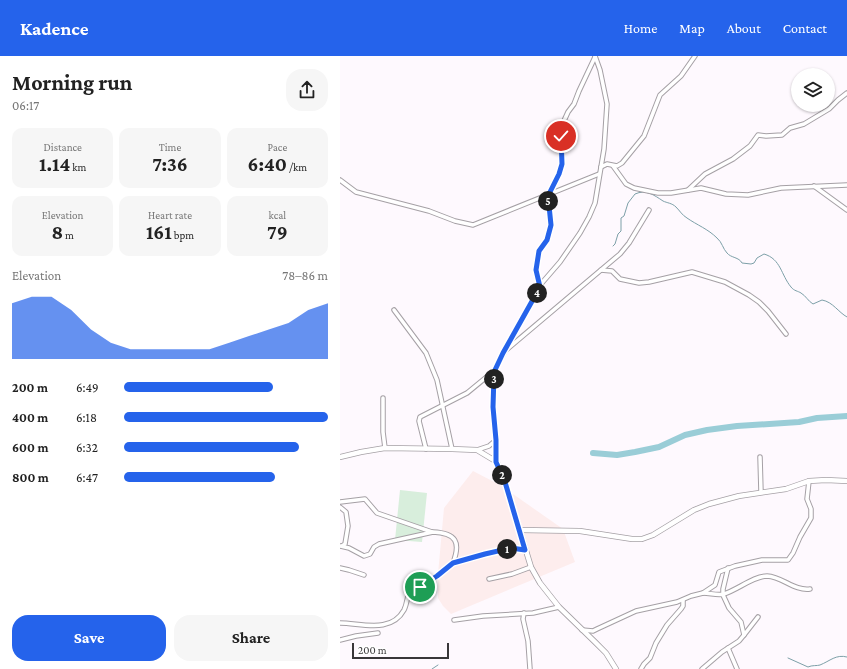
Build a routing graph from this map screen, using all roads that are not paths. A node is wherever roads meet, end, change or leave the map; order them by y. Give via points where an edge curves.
1 (695, 56) edge
2 (595, 57) edge
3 (847, 93) edge
4 (613, 166) junction
5 (600, 167) junction
6 (599, 174) junction
7 (340, 180) edge
8 (847, 185) edge
9 (814, 186) junction
10 (688, 190) junction
11 (548, 196) junction
12 (649, 210) dead end
13 (847, 210) edge
14 (601, 270) junction
15 (540, 287) junction
16 (394, 310) dead end
17 (786, 334) dead end
18 (503, 353) junction
19 (495, 370) junction
20 (383, 398) dead end
21 (443, 406) junction
22 (496, 440) junction
23 (385, 448) junction
24 (426, 449) junction
25 (452, 449) junction
26 (477, 450) junction
27 (340, 457) edge
28 (760, 457) dead end
29 (496, 462) junction
30 (810, 482) junction
31 (847, 482) edge
32 (761, 492) junction
33 (340, 502) edge
34 (340, 508) edge
35 (520, 530) junction
36 (433, 532) junction
37 (341, 546) edge
38 (525, 550) junction
39 (453, 563) junction
40 (531, 566) junction
41 (340, 568) edge
42 (728, 568) junction
43 (364, 575) dead end
44 (489, 579) dead end
45 (810, 589) dead end
46 (703, 593) junction
47 (723, 595) junction
48 (682, 600) junction
49 (559, 608) junction
50 (524, 613) junction
51 (758, 617) dead end
52 (454, 620) dead end
53 (340, 623) edge
54 (582, 630) junction
55 (378, 633) dead end
56 (744, 634) junction
57 (340, 640) edge
58 (728, 648) junction
59 (530, 669) edge
60 (616, 669) edge
61 (641, 669) edge
62 (702, 669) edge
63 (737, 669) edge

1 - 4 street via 681,76 660,96 644,136 622,163
2 - 5 street via 607,104
2 - 11 street via 574,104 565,116 561,136 562,164
3 - 10 street via 829,110 804,124 790,128 782,135 758,135 750,146 733,159 705,174
4 - 5 street via 607,164
4 - 10 street via 622,180 634,188 658,193
5 - 6 street
6 - 11 street
6 - 15 street via 595,203 589,217 560,262
7 - 11 street via 356,192 473,225
8 - 9 street
9 - 10 street via 781,188 740,196 706,189
9 - 13 street
11 - 15 street via 551,225 547,240 539,251 536,270
12 - 14 street via 629,243
14 - 17 street via 612,271 620,279 639,283 692,272 725,282 759,302
14 - 18 street
15 - 18 street
16 - 21 street via 426,353 437,380
18 - 19 street
19 - 21 street via 467,393
19 - 22 street via 493,407
20 - 23 street
21 - 24 street via 419,419
21 - 25 street
22 - 26 street via 489,446
22 - 29 street
23 - 24 street
23 - 27 street
24 - 25 street
25 - 26 street
26 - 29 street
28 - 32 street
29 - 35 street
30 - 31 street
30 - 32 street via 786,489
30 - 42 street via 807,499 811,518 791,558 762,560
32 - 35 street via 701,506 653,535 638,540 587,532
33 - 36 street via 365,499 377,513
34 - 37 street via 346,512 348,526 345,544
35 - 38 street
36 - 37 street via 379,544 370,554 364,556
36 - 39 street via 446,533 454,538 457,546
38 - 39 street via 511,548
38 - 40 street
39 - 53 street via 437,576 409,592 402,613 390,623 373,626
40 - 44 street via 512,574
40 - 49 street
41 - 43 street
42 - 46 street via 720,572 716,584
42 - 47 street
45 - 47 street via 803,590 781,579 764,576
46 - 47 street
46 - 48 street
47 - 56 street via 729,608 741,622
48 - 54 street via 636,611 593,631
48 - 61 street via 683,606 667,625 650,658
49 - 50 street
49 - 54 street
50 - 52 street
50 - 59 street
51 - 56 street
54 - 60 street via 600,647
55 - 57 street
56 - 58 street
58 - 62 street
58 - 63 street

